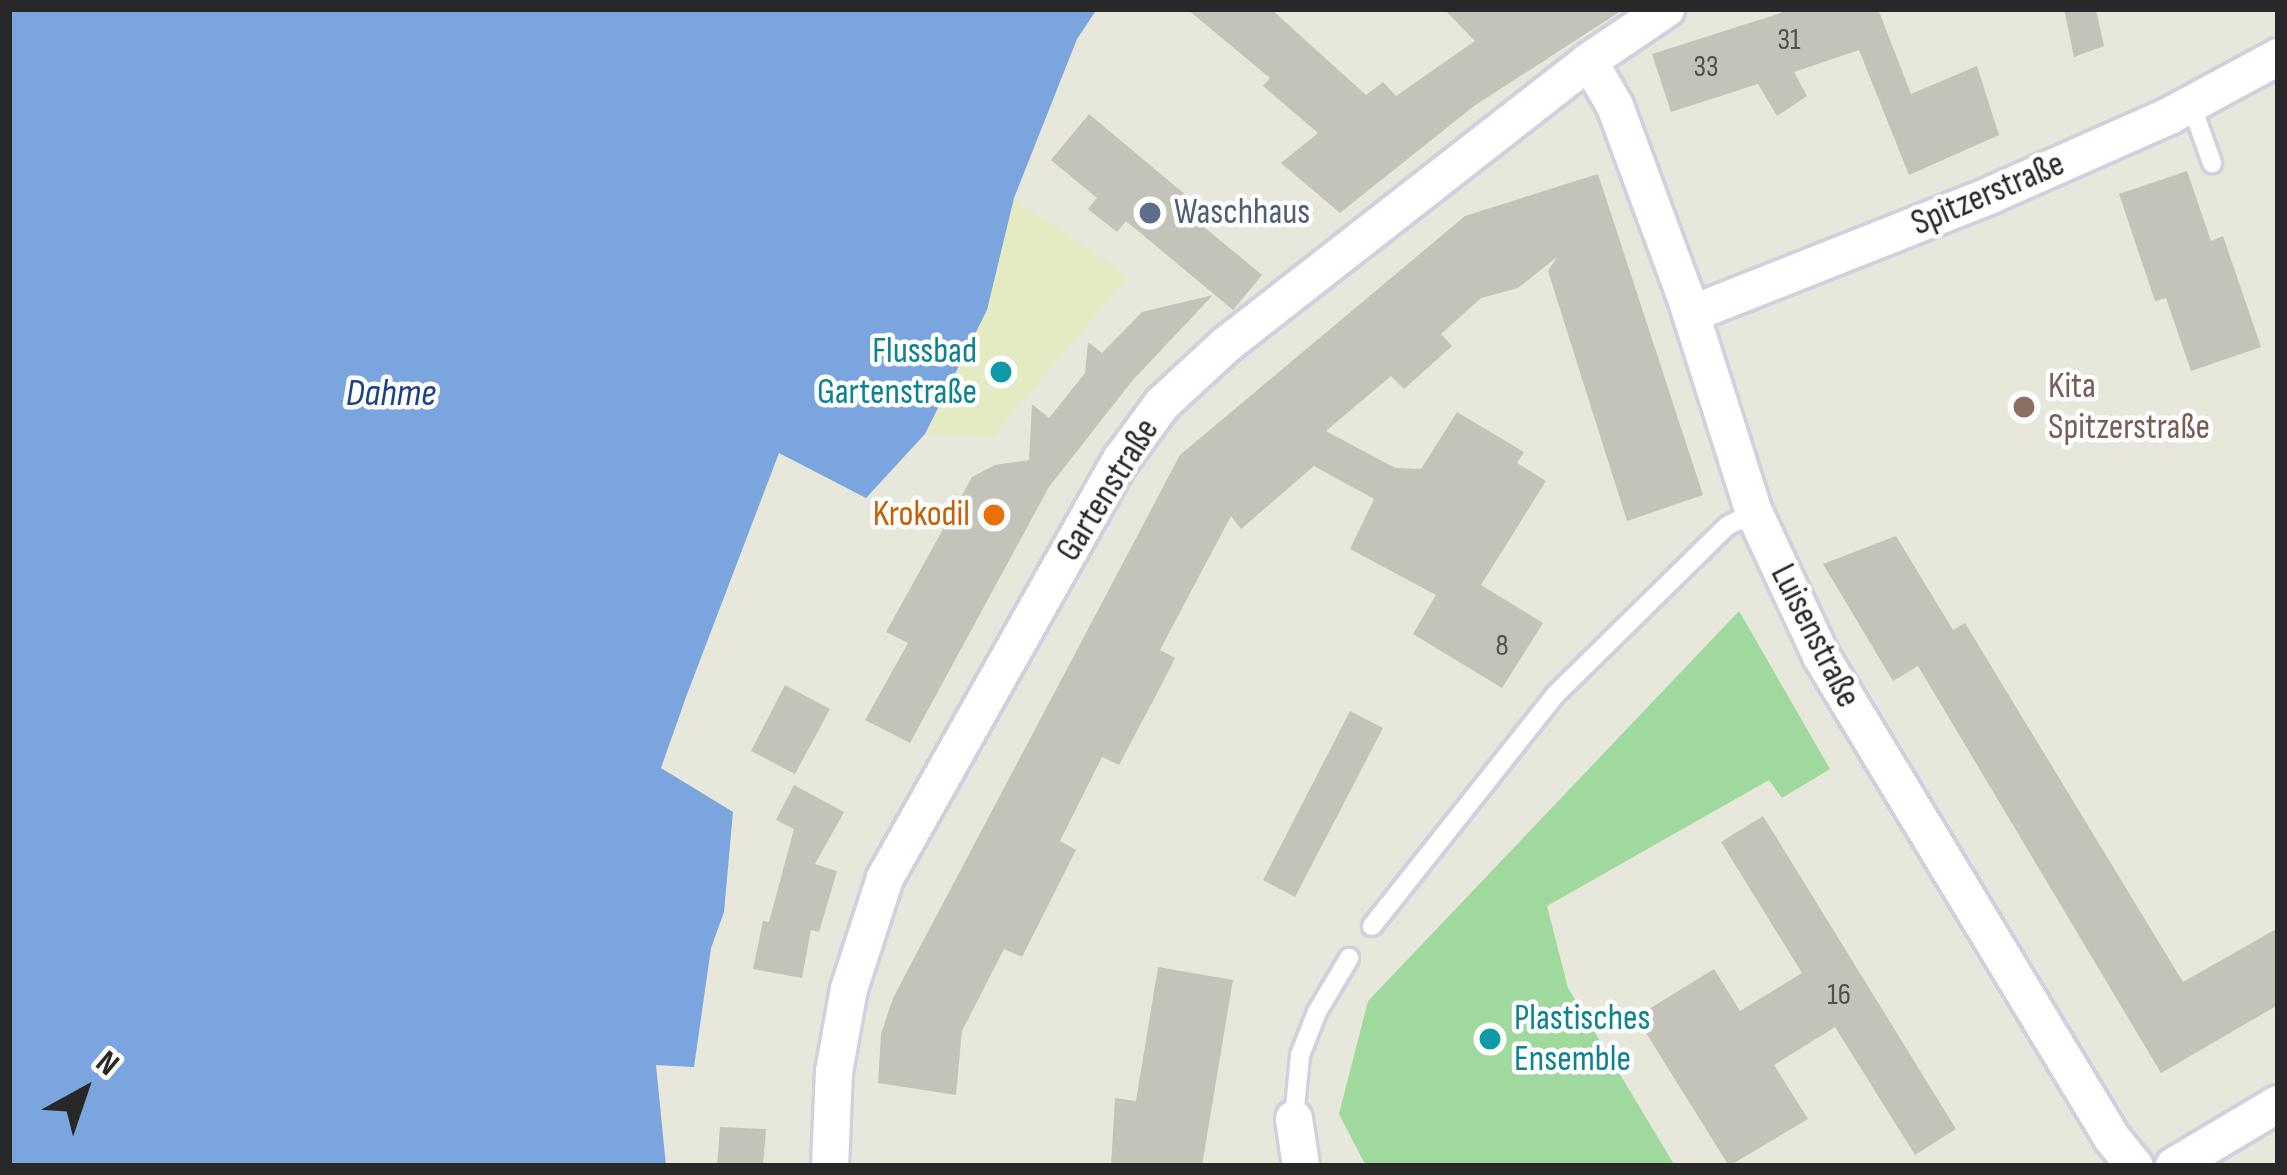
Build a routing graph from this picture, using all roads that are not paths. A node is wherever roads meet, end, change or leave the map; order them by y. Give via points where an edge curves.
1 (1666, 9) edge
2 (2278, 57) edge
3 (1589, 61) junction
4 (2192, 104) junction
5 (2212, 163) dead end
6 (1691, 314) junction
7 (1754, 512) junction
8 (1372, 926) dead end
9 (1349, 958) dead end
10 (2278, 1104) edge
11 (1294, 1119) joint
12 (830, 1166) edge
13 (1301, 1166) edge
14 (2135, 1166) edge
15 (2174, 1166) edge

1 - 3 street, Gartenstraße
2 - 4 street, Spitzerstraße
3 - 6 street, Luisenstraße via 1616,106
3 - 12 street, Gartenstraße via 1226,344 1162,404 1121,460 885,878 849,988
4 - 5 lane
4 - 6 street, Spitzerstraße
6 - 7 street, Luisenstraße
7 - 8 lane via 1727,526 1556,695
7 - 14 street, Luisenstraße via 1858,722
9 - 11 lane via 1300,1055
10 - 15 street
11 - 13 street

